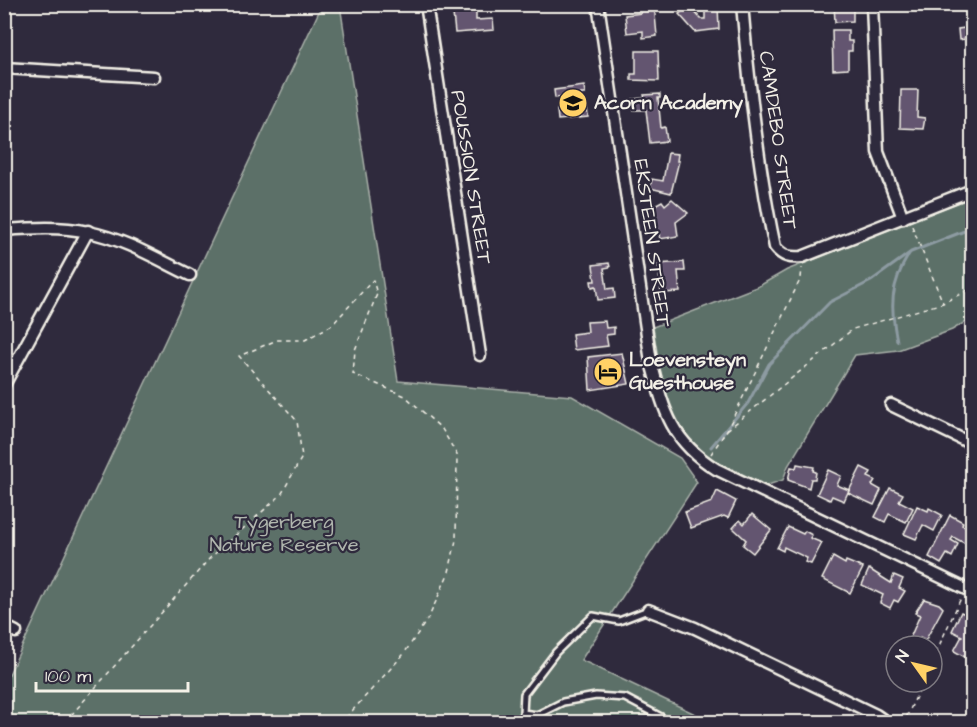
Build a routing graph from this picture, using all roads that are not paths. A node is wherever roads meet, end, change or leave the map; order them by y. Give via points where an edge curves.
1 (426, 4) edge
2 (598, 4) edge
3 (742, 4) edge
4 (872, 4) edge
5 (4, 68) edge
6 (154, 77) dead end
7 (972, 190) edge
8 (905, 217) junction
9 (4, 230) edge
10 (88, 231) junction
11 (190, 275) dead end
12 (480, 355) dead end
13 (4, 385) edge
14 (891, 405) dead end
15 (972, 444) edge
16 (969, 590) edge
17 (648, 610) joint
18 (4, 626) edge
19 (16, 632) dead end
20 (665, 723) edge
21 (886, 723) edge

1 - 12 street, POUSSION STREET
2 - 16 street, EKSTEEN STREET via 651,362 670,422 680,439 705,462
3 - 8 street, CAMDEBO STREET via 748,71 775,247 786,257 802,257
4 - 8 street via 878,152
5 - 6 street
7 - 8 street, CAMDEBO STREET
9 - 10 street
10 - 11 street
10 - 13 street
14 - 15 street
17 - 20 lane via 619,621 593,616 556,652 524,693 523,713 537,715 563,702 596,696 626,698
17 - 21 street via 695,628
18 - 19 street

